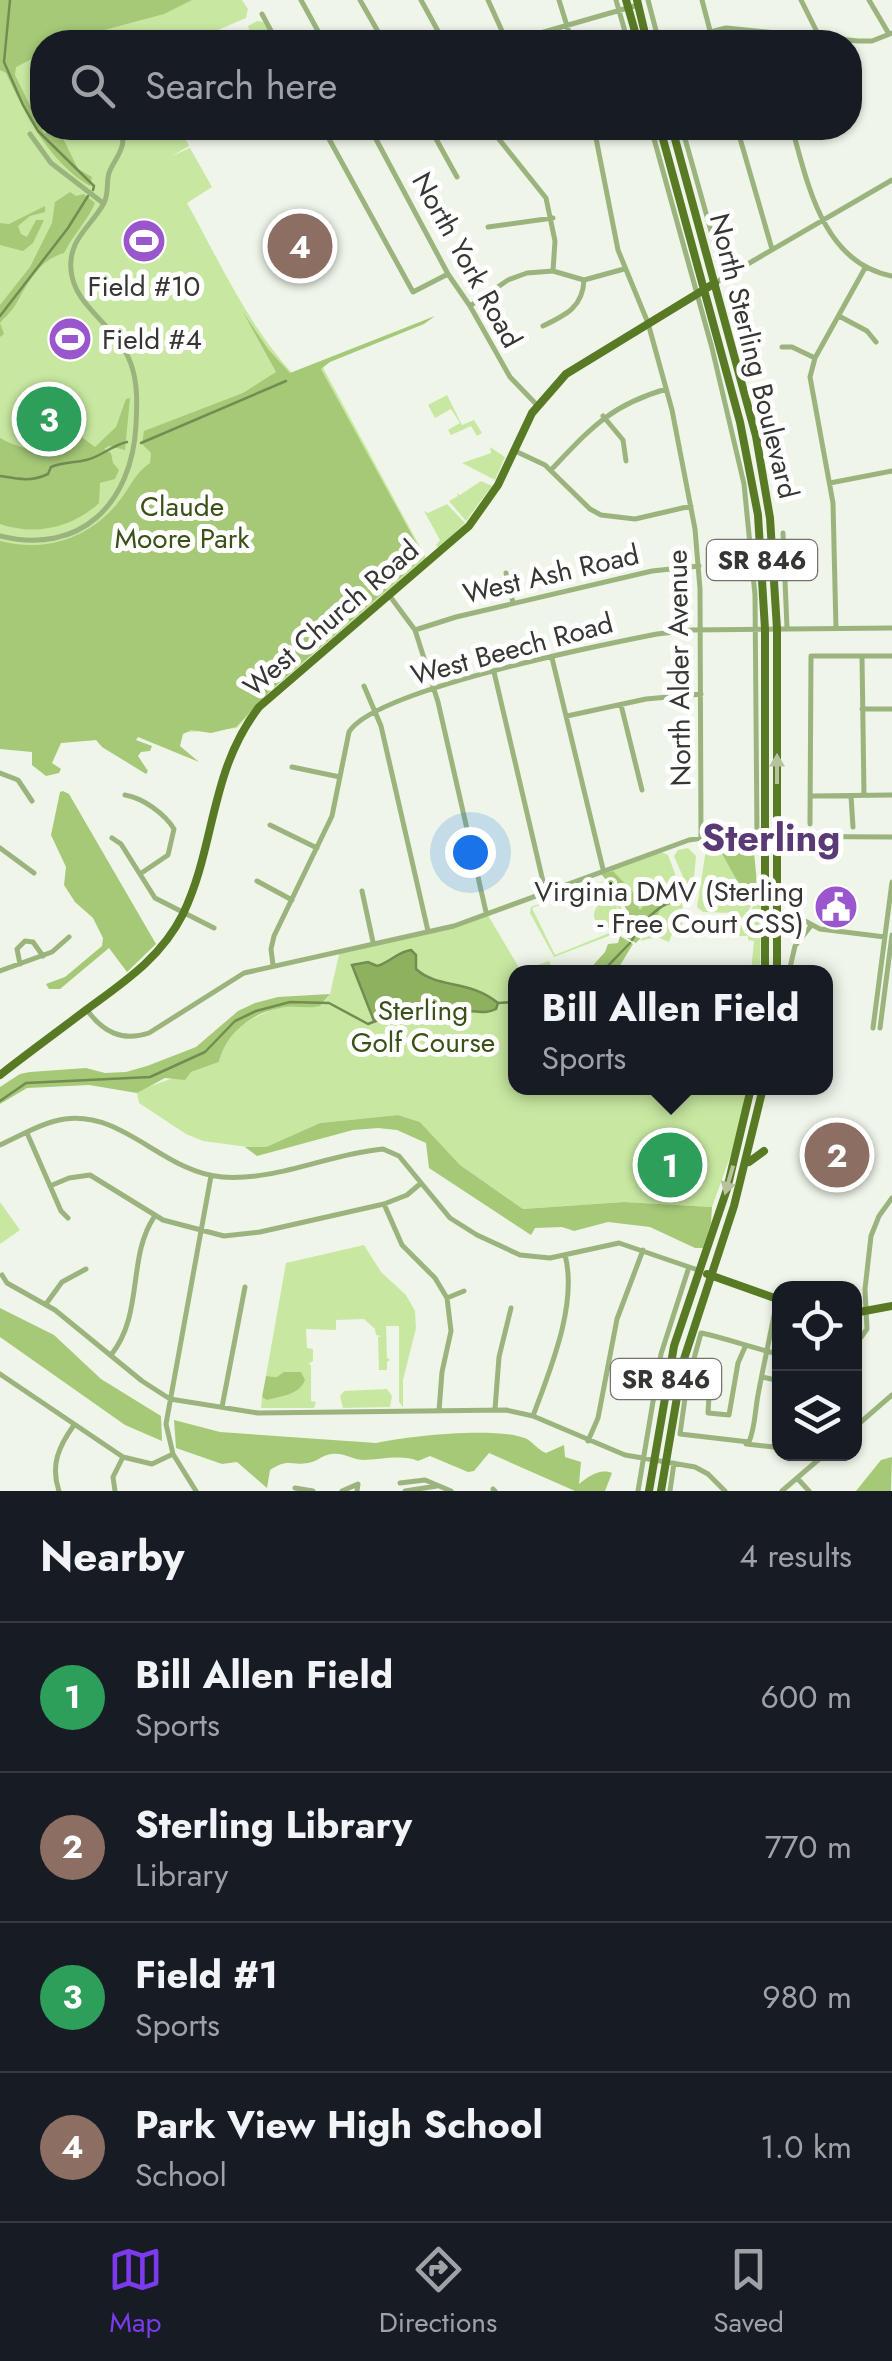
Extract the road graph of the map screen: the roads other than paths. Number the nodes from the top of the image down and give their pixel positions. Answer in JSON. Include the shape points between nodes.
{"nodes":[{"id":1,"x":301,"y":0,"type":"edge"},
{"id":2,"x":360,"y":0,"type":"edge"},
{"id":3,"x":420,"y":0,"type":"edge"},
{"id":4,"x":488,"y":0,"type":"edge"},
{"id":5,"x":559,"y":0,"type":"edge"},
{"id":6,"x":616,"y":0,"type":"edge"},
{"id":7,"x":648,"y":0,"type":"edge"},
{"id":8,"x":702,"y":0,"type":"edge"},
{"id":9,"x":801,"y":0,"type":"edge"},
{"id":10,"x":869,"y":0,"type":"edge"},
{"id":11,"x":630,"y":5,"type":"edge"},
{"id":12,"x":262,"y":14,"type":"dead end"},
{"id":13,"x":567,"y":25,"type":"junction"},
{"id":14,"x":271,"y":30,"type":"edge"},
{"id":15,"x":317,"y":30,"type":"edge"},
{"id":16,"x":377,"y":30,"type":"edge"},
{"id":17,"x":437,"y":30,"type":"edge"},
{"id":18,"x":502,"y":30,"type":"edge"},
{"id":19,"x":550,"y":30,"type":"edge"},
{"id":20,"x":568,"y":30,"type":"edge"},
{"id":21,"x":629,"y":30,"type":"edge"},
{"id":22,"x":635,"y":30,"type":"edge"},
{"id":23,"x":641,"y":30,"type":"edge"},
{"id":24,"x":656,"y":30,"type":"edge"},
{"id":25,"x":710,"y":30,"type":"edge"},
{"id":26,"x":718,"y":30,"type":"edge"},
{"id":27,"x":746,"y":30,"type":"edge"},
{"id":28,"x":818,"y":30,"type":"edge"},
{"id":29,"x":891,"y":34,"type":"edge"},
{"id":30,"x":862,"y":40,"type":"edge"},
{"id":31,"x":34,"y":140,"type":"edge"},
{"id":32,"x":121,"y":140,"type":"edge"},
{"id":33,"x":331,"y":140,"type":"edge"},
{"id":34,"x":376,"y":140,"type":"edge"},
{"id":35,"x":437,"y":140,"type":"edge"},
{"id":36,"x":498,"y":140,"type":"edge"},
{"id":37,"x":596,"y":140,"type":"edge"},
{"id":38,"x":655,"y":140,"type":"edge"},
{"id":39,"x":663,"y":140,"type":"edge"},
{"id":40,"x":675,"y":140,"type":"edge"},
{"id":41,"x":685,"y":140,"type":"edge"},
{"id":42,"x":740,"y":140,"type":"edge"},
{"id":43,"x":795,"y":140,"type":"edge"},
{"id":44,"x":457,"y":177,"type":"dead end"},
{"id":45,"x":892,"y":180,"type":"edge"},
{"id":46,"x":104,"y":204,"type":"junction"},
{"id":47,"x":552,"y":218,"type":"junction"},
{"id":48,"x":823,"y":220,"type":"junction"},
{"id":49,"x":488,"y":227,"type":"dead end"},
{"id":50,"x":772,"y":250,"type":"junction"},
{"id":51,"x":864,"y":268,"type":"junction"},
{"id":52,"x":624,"y":269,"type":"junction"},
{"id":53,"x":554,"y":270,"type":"junction"},
{"id":54,"x":448,"y":274,"type":"junction"},
{"id":55,"x":892,"y":276,"type":"edge"},
{"id":56,"x":724,"y":277,"type":"junction"},
{"id":57,"x":584,"y":280,"type":"junction"},
{"id":58,"x":714,"y":283,"type":"junction"},
{"id":59,"x":700,"y":293,"type":"junction"},
{"id":60,"x":470,"y":306,"type":"junction"},
{"id":61,"x":839,"y":316,"type":"junction"},
{"id":62,"x":648,"y":323,"type":"junction"},
{"id":63,"x":544,"y":326,"type":"dead end"},
{"id":64,"x":876,"y":342,"type":"dead end"},
{"id":65,"x":782,"y":346,"type":"dead end"},
{"id":66,"x":815,"y":358,"type":"junction"},
{"id":67,"x":666,"y":389,"type":"junction"},
{"id":68,"x":537,"y":405,"type":"junction"},
{"id":69,"x":603,"y":416,"type":"junction"},
{"id":70,"x":514,"y":450,"type":"junction"},
{"id":71,"x":626,"y":460,"type":"dead end"},
{"id":72,"x":550,"y":470,"type":"junction"},
{"id":73,"x":892,"y":471,"type":"edge"},
{"id":74,"x":830,"y":484,"type":"junction"},
{"id":75,"x":691,"y":506,"type":"junction"},
{"id":76,"x":783,"y":533,"type":"dead end"},
{"id":77,"x":0,"y":536,"type":"edge"},
{"id":78,"x":699,"y":566,"type":"junction"},
{"id":79,"x":506,"y":573,"type":"dead end"},
{"id":80,"x":390,"y":594,"type":"junction"},
{"id":81,"x":513,"y":603,"type":"junction"},
{"id":82,"x":892,"y":628,"type":"edge"},
{"id":83,"x":760,"y":629,"type":"junction"},
{"id":84,"x":782,"y":629,"type":"junction"},
{"id":85,"x":836,"y":629,"type":"junction"},
{"id":86,"x":415,"y":630,"type":"junction"},
{"id":87,"x":701,"y":630,"type":"junction"},
{"id":88,"x":862,"y":656,"type":"junction"},
{"id":89,"x":892,"y":656,"type":"edge"},
{"id":90,"x":552,"y":658,"type":"junction"},
{"id":91,"x":494,"y":672,"type":"junction"},
{"id":92,"x":364,"y":686,"type":"dead end"},
{"id":93,"x":432,"y":687,"type":"junction"},
{"id":94,"x":701,"y":694,"type":"junction"},
{"id":95,"x":622,"y":705,"type":"junction"},
{"id":96,"x":862,"y":709,"type":"junction"},
{"id":97,"x":375,"y":710,"type":"junction"},
{"id":98,"x":892,"y":710,"type":"edge"},
{"id":99,"x":567,"y":716,"type":"junction"},
{"id":100,"x":292,"y":767,"type":"dead end"},
{"id":101,"x":0,"y":773,"type":"edge"},
{"id":102,"x":340,"y":777,"type":"junction"},
{"id":103,"x":642,"y":790,"type":"dead end"},
{"id":104,"x":125,"y":796,"type":"dead end"},
{"id":105,"x":812,"y":796,"type":"junction"},
{"id":106,"x":851,"y":796,"type":"junction"},
{"id":107,"x":864,"y":796,"type":"junction"},
{"id":108,"x":892,"y":796,"type":"edge"},
{"id":109,"x":32,"y":800,"type":"dead end"},
{"id":110,"x":810,"y":824,"type":"dead end"},
{"id":111,"x":270,"y":825,"type":"dead end"},
{"id":112,"x":853,"y":827,"type":"dead end"},
{"id":113,"x":761,"y":837,"type":"junction"},
{"id":114,"x":778,"y":837,"type":"junction"},
{"id":115,"x":892,"y":837,"type":"edge"},
{"id":116,"x":112,"y":838,"type":"dead end"},
{"id":117,"x":701,"y":838,"type":"junction"},
{"id":118,"x":0,"y":848,"type":"edge"},
{"id":119,"x":317,"y":848,"type":"junction"},
{"id":120,"x":603,"y":869,"type":"junction"},
{"id":121,"x":34,"y":873,"type":"dead end"},
{"id":122,"x":140,"y":874,"type":"junction"},
{"id":123,"x":257,"y":881,"type":"dead end"},
{"id":124,"x":892,"y":882,"type":"edge"},
{"id":125,"x":545,"y":890,"type":"junction"},
{"id":126,"x":362,"y":892,"type":"dead end"},
{"id":127,"x":292,"y":900,"type":"junction"},
{"id":128,"x":184,"y":912,"type":"junction"},
{"id":129,"x":486,"y":912,"type":"junction"},
{"id":130,"x":214,"y":928,"type":"dead end"},
{"id":131,"x":428,"y":930,"type":"junction"},
{"id":132,"x":69,"y":937,"type":"dead end"},
{"id":133,"x":890,"y":937,"type":"edge"},
{"id":134,"x":372,"y":942,"type":"junction"},
{"id":135,"x":43,"y":956,"type":"junction"},
{"id":136,"x":20,"y":964,"type":"junction"},
{"id":137,"x":274,"y":965,"type":"junction"},
{"id":138,"x":764,"y":965,"type":"edge"},
{"id":139,"x":777,"y":965,"type":"edge"},
{"id":140,"x":791,"y":965,"type":"edge"},
{"id":141,"x":0,"y":972,"type":"edge"},
{"id":142,"x":86,"y":1010,"type":"junction"},
{"id":143,"x":876,"y":1028,"type":"dead end"},
{"id":144,"x":0,"y":1075,"type":"edge"},
{"id":145,"x":749,"y":1095,"type":"edge"},
{"id":146,"x":761,"y":1095,"type":"edge"},
{"id":147,"x":28,"y":1133,"type":"junction"},
{"id":148,"x":0,"y":1145,"type":"edge"},
{"id":149,"x":764,"y":1151,"type":"dead end"},
{"id":150,"x":746,"y":1165,"type":"junction"},
{"id":151,"x":211,"y":1176,"type":"junction"},
{"id":152,"x":420,"y":1184,"type":"junction"},
{"id":153,"x":50,"y":1186,"type":"junction"},
{"id":154,"x":892,"y":1198,"type":"edge"},
{"id":155,"x":384,"y":1204,"type":"junction"},
{"id":156,"x":155,"y":1216,"type":"junction"},
{"id":157,"x":68,"y":1218,"type":"dead end"},
{"id":158,"x":200,"y":1231,"type":"junction"},
{"id":159,"x":643,"y":1250,"type":"junction"},
{"id":160,"x":565,"y":1256,"type":"junction"},
{"id":161,"x":86,"y":1269,"type":"dead end"},
{"id":162,"x":694,"y":1269,"type":"junction"},
{"id":163,"x":710,"y":1274,"type":"junction"},
{"id":164,"x":2,"y":1275,"type":"dead end"},
{"id":165,"x":245,"y":1287,"type":"dead end"},
{"id":166,"x":464,"y":1291,"type":"dead end"},
{"id":167,"x":447,"y":1298,"type":"junction"},
{"id":168,"x":772,"y":1298,"type":"edge"},
{"id":169,"x":46,"y":1304,"type":"junction"},
{"id":170,"x":892,"y":1306,"type":"edge"},
{"id":171,"x":510,"y":1308,"type":"dead end"},
{"id":172,"x":862,"y":1312,"type":"edge"},
{"id":173,"x":866,"y":1312,"type":"junction"},
{"id":174,"x":772,"y":1331,"type":"edge"},
{"id":175,"x":862,"y":1337,"type":"edge"},
{"id":176,"x":745,"y":1347,"type":"junction"},
{"id":177,"x":768,"y":1352,"type":"junction"},
{"id":178,"x":772,"y":1353,"type":"edge"},
{"id":179,"x":111,"y":1355,"type":"junction"},
{"id":180,"x":0,"y":1374,"type":"edge"},
{"id":181,"x":762,"y":1377,"type":"junction"},
{"id":182,"x":772,"y":1379,"type":"edge"},
{"id":183,"x":686,"y":1392,"type":"junction"},
{"id":184,"x":892,"y":1395,"type":"edge"},
{"id":185,"x":170,"y":1399,"type":"junction"},
{"id":186,"x":222,"y":1407,"type":"junction"},
{"id":187,"x":495,"y":1409,"type":"junction"},
{"id":188,"x":440,"y":1410,"type":"junction"},
{"id":189,"x":533,"y":1416,"type":"junction"},
{"id":190,"x":862,"y":1421,"type":"edge"},
{"id":191,"x":74,"y":1424,"type":"junction"},
{"id":192,"x":588,"y":1441,"type":"junction"},
{"id":193,"x":746,"y":1444,"type":"junction"},
{"id":194,"x":772,"y":1447,"type":"edge"},
{"id":195,"x":173,"y":1454,"type":"junction"},
{"id":196,"x":123,"y":1457,"type":"junction"},
{"id":197,"x":643,"y":1458,"type":"junction"},
{"id":198,"x":654,"y":1459,"type":"junction"},
{"id":199,"x":817,"y":1461,"type":"edge"},
{"id":200,"x":670,"y":1462,"type":"junction"},
{"id":201,"x":797,"y":1478,"type":"junction"},
{"id":202,"x":400,"y":1483,"type":"dead end"},
{"id":203,"x":438,"y":1486,"type":"junction"},
{"id":204,"x":295,"y":1488,"type":"dead end"},
{"id":205,"x":59,"y":1491,"type":"edge"},
{"id":206,"x":114,"y":1491,"type":"edge"},
{"id":207,"x":196,"y":1491,"type":"edge"},
{"id":208,"x":313,"y":1491,"type":"edge"},
{"id":209,"x":342,"y":1491,"type":"edge"},
{"id":210,"x":357,"y":1491,"type":"edge"},
{"id":211,"x":405,"y":1491,"type":"edge"},
{"id":212,"x":451,"y":1491,"type":"edge"},
{"id":213,"x":638,"y":1491,"type":"edge"},
{"id":214,"x":648,"y":1491,"type":"edge"},
{"id":215,"x":661,"y":1491,"type":"edge"},
{"id":216,"x":670,"y":1491,"type":"edge"},
{"id":217,"x":725,"y":1491,"type":"edge"},
{"id":218,"x":782,"y":1491,"type":"edge"},
{"id":219,"x":809,"y":1491,"type":"edge"}],
"edges":[{"from":1,"to":15,"type":"street"},
{"from":2,"to":16,"type":"street"},
{"from":3,"to":17,"type":"street"},
{"from":4,"to":18,"type":"street"},
{"from":5,"to":13,"type":"street"},
{"from":6,"to":11,"type":"street"},
{"from":7,"to":24,"type":"street"},
{"from":8,"to":25,"type":"street"},
{"from":9,"to":28,"type":"street"},
{"from":10,"to":29,"type":"street"},
{"from":11,"to":13,"type":"street"},
{"from":11,"to":21,"type":"street"},
{"from":11,"to":22,"type":"main road"},
{"from":11,"to":23,"type":"main road"},
{"from":12,"to":14,"type":"street"},
{"from":13,"to":19,"type":"street"},
{"from":13,"to":20,"type":"street"},
{"from":26,"to":27,"type":"street"},
{"from":29,"to":30,"type":"street"},
{"from":31,"to":46,"type":"street","via":[[51,163]]},
{"from":32,"to":46,"type":"street"},
{"from":33,"to":54,"type":"street","via":[[413,292]]},
{"from":34,"to":54,"type":"street","name":"North York Road"},
{"from":35,"to":44,"type":"street"},
{"from":36,"to":47,"type":"street","via":[[537,184]]},
{"from":37,"to":52,"type":"street","name":"North Alder Avenue"},
{"from":38,"to":59,"type":"street"},
{"from":39,"to":59,"type":"main road","name":"North Sterling Boulevard","number":"SR 846"},
{"from":40,"to":58,"type":"main road","name":"North Sterling Boulevard","number":"SR 846"},
{"from":41,"to":56,"type":"street"},
{"from":42,"to":50,"type":"street"},
{"from":43,"to":48,"type":"street"},
{"from":45,"to":48,"type":"street"},
{"from":46,"to":77,"type":"street","via":[[76,241],[71,273],[79,296],[116,334],[133,368],[138,400],[130,470],[113,501],[79,529],[36,541]]},
{"from":47,"to":49,"type":"street"},
{"from":47,"to":53,"type":"street"},
{"from":48,"to":50,"type":"street"},
{"from":48,"to":51,"type":"street"},
{"from":50,"to":56,"type":"street"},
{"from":51,"to":55,"type":"street"},
{"from":51,"to":61,"type":"street"},
{"from":52,"to":57,"type":"street"},
{"from":52,"to":62,"type":"street","name":"North Alder Avenue"},
{"from":53,"to":57,"type":"street"},
{"from":53,"to":60,"type":"street","via":[[517,276]]},
{"from":54,"to":60,"type":"street","name":"North York Road"},
{"from":56,"to":58,"type":"street"},
{"from":57,"to":63,"type":"street","via":[[575,307]]},
{"from":58,"to":59,"type":"main road","name":"West Church Road"},
{"from":58,"to":84,"type":"main road","name":"North Sterling Boulevard","number":"SR 846","via":[[764,477]]},
{"from":59,"to":62,"type":"main road","name":"West Church Road"},
{"from":59,"to":83,"type":"main road","name":"North Sterling Boulevard","number":"SR 846","via":[[750,467],[759,529]]},
{"from":60,"to":68,"type":"street","name":"North York Road","via":[[510,378]]},
{"from":61,"to":64,"type":"street"},
{"from":61,"to":66,"type":"street"},
{"from":62,"to":67,"type":"street","name":"North Alder Avenue"},
{"from":62,"to":68,"type":"main road","name":"West Church Road","via":[[566,374]]},
{"from":65,"to":66,"type":"street"},
{"from":66,"to":74,"type":"street","via":[[810,395]]},
{"from":67,"to":69,"type":"street"},
{"from":67,"to":75,"type":"street","name":"North Alder Avenue"},
{"from":68,"to":70,"type":"main road","name":"West Church Road"},
{"from":69,"to":71,"type":"street","via":[[623,440]]},
{"from":69,"to":72,"type":"street"},
{"from":70,"to":72,"type":"street"},
{"from":70,"to":80,"type":"main road","name":"West Church Road","via":[[479,514]]},
{"from":72,"to":75,"type":"street","via":[[590,509],[612,518]]},
{"from":73,"to":74,"type":"street"},
{"from":74,"to":85,"type":"street"},
{"from":75,"to":78,"type":"street","name":"North Alder Avenue"},
{"from":76,"to":84,"type":"street"},
{"from":78,"to":81,"type":"street","name":"West Ash Road"},
{"from":78,"to":87,"type":"street","name":"North Alder Avenue"},
{"from":79,"to":81,"type":"street"},
{"from":80,"to":86,"type":"street"},
{"from":80,"to":128,"type":"main road","name":"West Church Road","via":[[268,698],[240,734]]},
{"from":81,"to":86,"type":"street","name":"West Ash Road"},
{"from":82,"to":85,"type":"street","name":"West Beech Road"},
{"from":83,"to":84,"type":"street","name":"West Beech Road"},
{"from":83,"to":87,"type":"street","name":"West Beech Road"},
{"from":83,"to":113,"type":"main road","name":"North Sterling Boulevard","number":"SR 846"},
{"from":84,"to":85,"type":"street","name":"West Beech Road"},
{"from":114,"to":84,"type":"main road","name":"North Sterling Boulevard","number":"SR 846","one_way":true},
{"from":86,"to":93,"type":"street"},
{"from":87,"to":90,"type":"street","name":"West Beech Road"},
{"from":87,"to":94,"type":"street","name":"North Alder Avenue"},
{"from":88,"to":89,"type":"street"},
{"from":88,"to":96,"type":"street"},
{"from":88,"to":105,"type":"street","via":[[811,656]]},
{"from":90,"to":91,"type":"street","name":"West Beech Road"},
{"from":90,"to":99,"type":"street"},
{"from":91,"to":93,"type":"street","name":"West Beech Road"},
{"from":91,"to":125,"type":"street"},
{"from":92,"to":97,"type":"street"},
{"from":93,"to":97,"type":"street","name":"West Beech Road"},
{"from":93,"to":129,"type":"street"},
{"from":94,"to":95,"type":"street"},
{"from":94,"to":117,"type":"street","name":"North Alder Avenue"},
{"from":95,"to":99,"type":"street"},
{"from":95,"to":103,"type":"street"},
{"from":96,"to":98,"type":"street"},
{"from":96,"to":107,"type":"street"},
{"from":97,"to":102,"type":"street","name":"West Beech Road","via":[[349,732]]},
{"from":97,"to":131,"type":"street"},
{"from":99,"to":120,"type":"street"},
{"from":100,"to":102,"type":"street"},
{"from":101,"to":109,"type":"street","via":[[18,780]]},
{"from":102,"to":119,"type":"street","name":"West Beech Road"},
{"from":104,"to":122,"type":"street","via":[[135,796],[174,829],[168,855]]},
{"from":105,"to":106,"type":"street"},
{"from":105,"to":110,"type":"street"},
{"from":106,"to":107,"type":"street"},
{"from":106,"to":112,"type":"street"},
{"from":107,"to":108,"type":"street"},
{"from":111,"to":119,"type":"street"},
{"from":113,"to":114,"type":"street"},
{"from":113,"to":117,"type":"street"},
{"from":113,"to":138,"type":"main road","number":"SR 846"},
{"from":114,"to":115,"type":"street"},
{"from":114,"to":139,"type":"main road","number":"SR 846"},
{"from":116,"to":122,"type":"street"},
{"from":117,"to":120,"type":"street"},
{"from":118,"to":121,"type":"street"},
{"from":119,"to":127,"type":"street","name":"West Beech Road"},
{"from":120,"to":125,"type":"street"},
{"from":122,"to":128,"type":"street","via":[[154,898]]},
{"from":123,"to":127,"type":"street"},
{"from":124,"to":133,"type":"street"},
{"from":125,"to":129,"type":"street"},
{"from":126,"to":134,"type":"street"},
{"from":127,"to":137,"type":"street","name":"West Beech Road","via":[[274,936]]},
{"from":128,"to":130,"type":"street"},
{"from":128,"to":142,"type":"main road","name":"West Church Road","via":[[141,970]]},
{"from":129,"to":131,"type":"street"},
{"from":131,"to":134,"type":"street"},
{"from":132,"to":135,"type":"street"},
{"from":133,"to":140,"type":"street","via":[[808,924]]},
{"from":133,"to":143,"type":"street"},
{"from":134,"to":137,"type":"street"},
{"from":135,"to":136,"type":"street"},
{"from":135,"to":136,"type":"street","via":[[34,942],[24,942],[17,950]]},
{"from":136,"to":141,"type":"street"},
{"from":137,"to":142,"type":"street","via":[[230,980],[138,1037],[110,1033]]},
{"from":142,"to":144,"type":"main road","name":"West Church Road"},
{"from":145,"to":162,"type":"main road","number":"SR 846","one_way":true,"via":[[730,1176]]},
{"from":146,"to":150,"type":"main road","number":"SR 846"},
{"from":147,"to":148,"type":"street"},
{"from":147,"to":151,"type":"street","via":[[65,1119],[92,1120]]},
{"from":147,"to":153,"type":"street"},
{"from":149,"to":150,"type":"main road"},
{"from":150,"to":163,"type":"main road","number":"SR 846"},
{"from":151,"to":152,"type":"street","via":[[272,1174],[383,1150],[399,1156]]},
{"from":151,"to":158,"type":"street"},
{"from":152,"to":155,"type":"street"},
{"from":152,"to":160,"type":"street","via":[[477,1236],[527,1258]]},
{"from":153,"to":156,"type":"street","via":[[90,1175]]},
{"from":153,"to":157,"type":"street"},
{"from":154,"to":173,"type":"street","via":[[871,1236]]},
{"from":155,"to":158,"type":"street","via":[[240,1235]]},
{"from":155,"to":167,"type":"street","via":[[402,1245]]},
{"from":156,"to":158,"type":"street"},
{"from":156,"to":179,"type":"street","via":[[129,1325]]},
{"from":158,"to":185,"type":"street"},
{"from":159,"to":160,"type":"street","via":[[619,1243]]},
{"from":159,"to":162,"type":"street"},
{"from":159,"to":192,"type":"street","via":[[616,1319]]},
{"from":160,"to":189,"type":"street","via":[[568,1294]]},
{"from":161,"to":169,"type":"street","via":[[62,1282]]},
{"from":162,"to":163,"type":"main road"},
{"from":162,"to":197,"type":"street","via":[[662,1354]]},
{"from":162,"to":198,"type":"main road","number":"SR 846"},
{"from":163,"to":168,"type":"main road"},
{"from":163,"to":200,"type":"main road","number":"SR 846","via":[[682,1362]]},
{"from":164,"to":169,"type":"street"},
{"from":165,"to":186,"type":"street"},
{"from":166,"to":167,"type":"street"},
{"from":167,"to":188,"type":"street","via":[[450,1332]]},
{"from":169,"to":179,"type":"street"},
{"from":170,"to":173,"type":"main road"},
{"from":171,"to":187,"type":"street"},
{"from":172,"to":173,"type":"main road"},
{"from":173,"to":175,"type":"street"},
{"from":174,"to":177,"type":"street"},
{"from":176,"to":177,"type":"street"},
{"from":176,"to":183,"type":"street","via":[[701,1333]]},
{"from":176,"to":183,"type":"street","via":[[729,1415],[708,1413],[710,1396]]},
{"from":177,"to":178,"type":"street"},
{"from":177,"to":181,"type":"street"},
{"from":179,"to":185,"type":"street"},
{"from":180,"to":191,"type":"street"},
{"from":181,"to":182,"type":"street"},
{"from":181,"to":193,"type":"street"},
{"from":183,"to":193,"type":"street","via":[[682,1436]]},
{"from":184,"to":190,"type":"street"},
{"from":185,"to":186,"type":"street"},
{"from":185,"to":195,"type":"street","via":[[166,1424]]},
{"from":186,"to":188,"type":"street","via":[[258,1413]]},
{"from":187,"to":188,"type":"street"},
{"from":187,"to":189,"type":"street"},
{"from":189,"to":192,"type":"street"},
{"from":191,"to":196,"type":"street"},
{"from":191,"to":205,"type":"street","via":[[55,1463]]},
{"from":192,"to":197,"type":"street"},
{"from":193,"to":194,"type":"street"},
{"from":195,"to":196,"type":"street","via":[[152,1464]]},
{"from":195,"to":207,"type":"street"},
{"from":196,"to":206,"type":"street"},
{"from":197,"to":198,"type":"street"},
{"from":197,"to":213,"type":"street"},
{"from":198,"to":200,"type":"street"},
{"from":198,"to":214,"type":"main road","number":"SR 846"},
{"from":199,"to":201,"type":"street"},
{"from":200,"to":215,"type":"main road","number":"SR 846"},
{"from":200,"to":216,"type":"street"},
{"from":200,"to":217,"type":"street","via":[[704,1471]]},
{"from":201,"to":218,"type":"street"},
{"from":201,"to":219,"type":"street"},
{"from":202,"to":203,"type":"street"},
{"from":203,"to":211,"type":"street"},
{"from":203,"to":212,"type":"street"},
{"from":204,"to":208,"type":"street"},
{"from":209,"to":210,"type":"street","via":[[358,1484]]}]}
